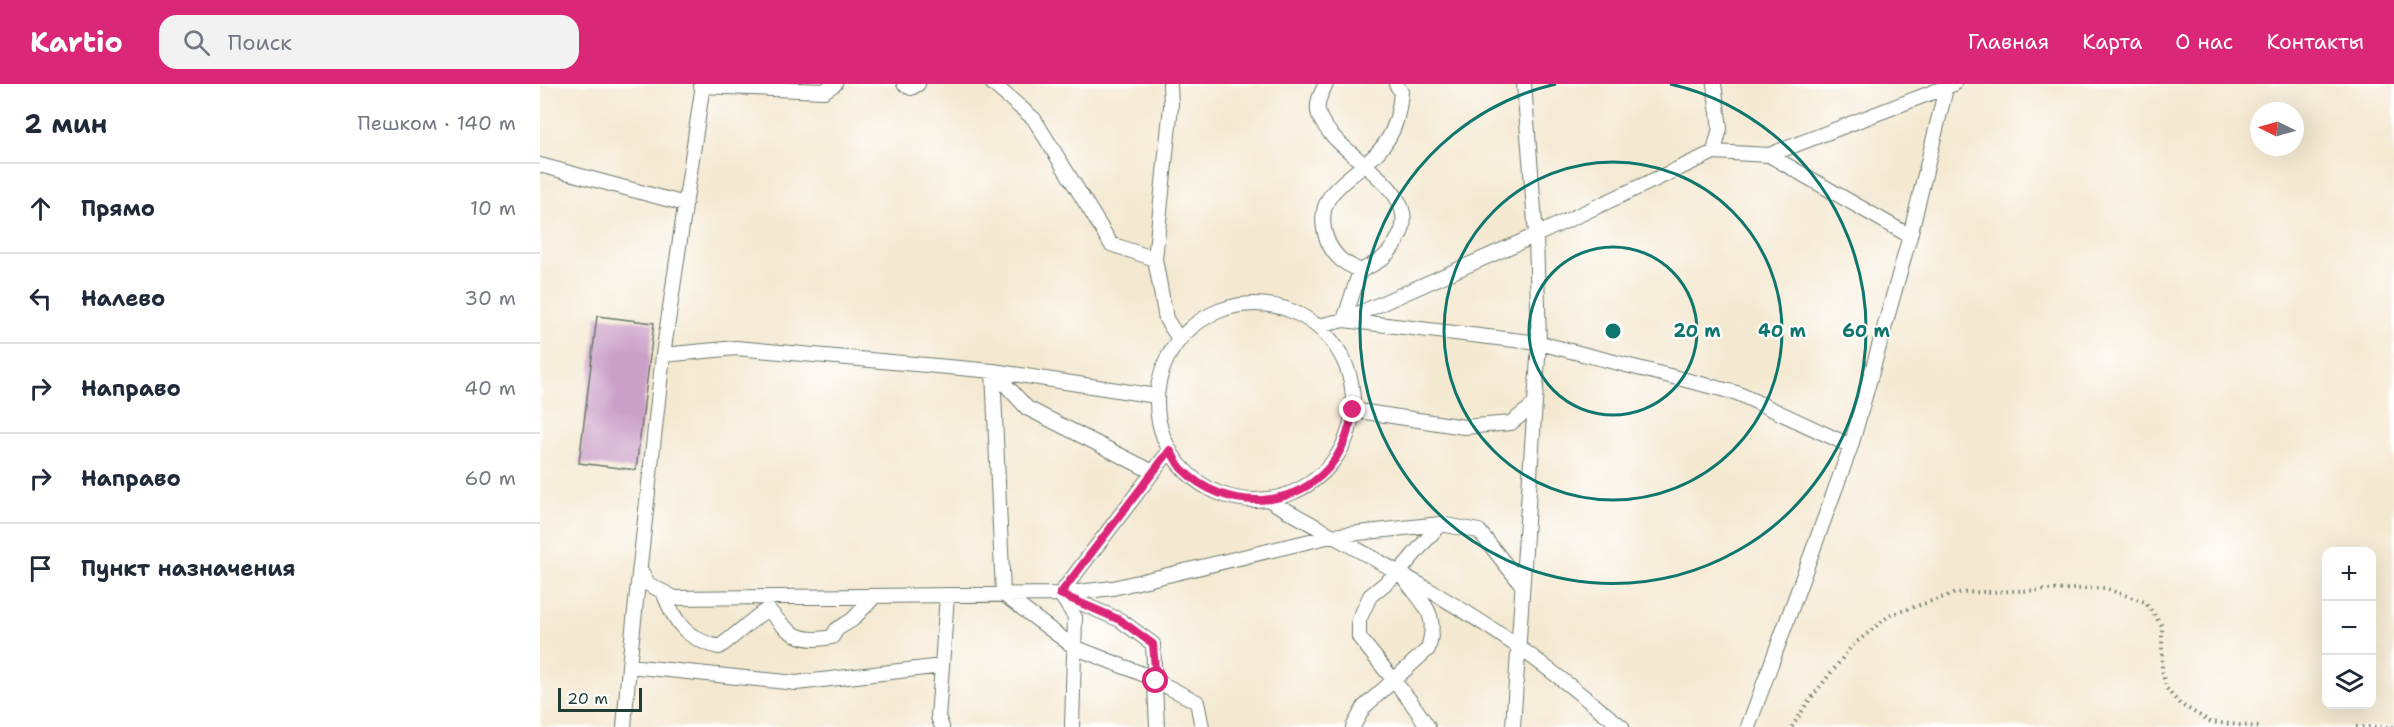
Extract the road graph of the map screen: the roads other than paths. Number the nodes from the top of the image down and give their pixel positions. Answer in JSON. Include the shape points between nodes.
{"nodes":[{"id":1,"x":835,"y":84,"type":"edge"},
{"id":2,"x":904,"y":84,"type":"edge"},
{"id":3,"x":918,"y":84,"type":"edge"},
{"id":4,"x":993,"y":84,"type":"edge"},
{"id":5,"x":1170,"y":84,"type":"edge"},
{"id":6,"x":1326,"y":84,"type":"edge"},
{"id":7,"x":1396,"y":84,"type":"edge"},
{"id":8,"x":1524,"y":84,"type":"edge"},
{"id":9,"x":1714,"y":84,"type":"edge"},
{"id":10,"x":702,"y":85,"type":"edge"},
{"id":11,"x":1950,"y":85,"type":"edge"},
{"id":12,"x":1714,"y":152,"type":"junction"},
{"id":13,"x":1769,"y":155,"type":"junction"},
{"id":14,"x":540,"y":165,"type":"edge"},
{"id":15,"x":1364,"y":165,"type":"junction"},
{"id":16,"x":685,"y":204,"type":"junction"},
{"id":17,"x":1536,"y":235,"type":"junction"},
{"id":18,"x":1910,"y":236,"type":"junction"},
{"id":19,"x":1155,"y":259,"type":"junction"},
{"id":20,"x":1360,"y":271,"type":"junction"},
{"id":21,"x":1344,"y":320,"type":"junction"},
{"id":22,"x":1318,"y":326,"type":"junction"},
{"id":23,"x":1179,"y":339,"type":"junction"},
{"id":24,"x":1539,"y":343,"type":"junction"},
{"id":25,"x":663,"y":355,"type":"junction"},
{"id":26,"x":993,"y":371,"type":"junction"},
{"id":27,"x":1156,"y":396,"type":"junction"},
{"id":28,"x":1534,"y":404,"type":"junction"},
{"id":29,"x":1353,"y":410,"type":"junction"},
{"id":30,"x":1851,"y":446,"type":"junction"},
{"id":31,"x":1170,"y":450,"type":"junction"},
{"id":32,"x":1153,"y":472,"type":"junction"},
{"id":33,"x":1269,"y":500,"type":"junction"},
{"id":34,"x":1440,"y":524,"type":"junction"},
{"id":35,"x":1331,"y":536,"type":"junction"},
{"id":36,"x":640,"y":569,"type":"junction"},
{"id":37,"x":1399,"y":572,"type":"junction"},
{"id":38,"x":1521,"y":585,"type":"junction"},
{"id":39,"x":663,"y":592,"type":"junction"},
{"id":40,"x":1003,"y":594,"type":"junction"},
{"id":41,"x":1060,"y":594,"type":"junction"},
{"id":42,"x":948,"y":595,"type":"junction"},
{"id":43,"x":875,"y":596,"type":"junction"},
{"id":44,"x":1517,"y":646,"type":"junction"},
{"id":45,"x":1074,"y":647,"type":"junction"},
{"id":46,"x":629,"y":666,"type":"junction"},
{"id":47,"x":942,"y":666,"type":"junction"},
{"id":48,"x":1156,"y":681,"type":"junction"},
{"id":49,"x":1393,"y":681,"type":"junction"},
{"id":50,"x":936,"y":724,"type":"edge"},
{"id":51,"x":624,"y":727,"type":"edge"},
{"id":52,"x":1072,"y":727,"type":"edge"},
{"id":53,"x":1157,"y":727,"type":"edge"},
{"id":54,"x":1202,"y":727,"type":"edge"},
{"id":55,"x":1353,"y":727,"type":"edge"},
{"id":56,"x":1428,"y":727,"type":"edge"},
{"id":57,"x":1513,"y":727,"type":"edge"},
{"id":58,"x":1622,"y":727,"type":"edge"},
{"id":59,"x":1748,"y":727,"type":"edge"}],
"edges":[{"from":1,"to":10,"type":"lane","via":[[824,91]]},
{"from":2,"to":3,"type":"lane","via":[[911,88]]},
{"from":4,"to":19,"type":"lane","via":[[1034,119],[1111,244]]},
{"from":5,"to":19,"type":"lane"},
{"from":6,"to":15,"type":"lane","via":[[1319,97],[1319,115]]},
{"from":7,"to":15,"type":"lane","via":[[1401,92],[1399,119],[1380,150]]},
{"from":8,"to":17,"type":"lane"},
{"from":9,"to":12,"type":"lane","via":[[1720,128]]},
{"from":10,"to":16,"type":"lane"},
{"from":11,"to":13,"type":"lane"},
{"from":11,"to":18,"type":"lane"},
{"from":12,"to":13,"type":"lane"},
{"from":12,"to":17,"type":"lane"},
{"from":13,"to":18,"type":"lane"},
{"from":14,"to":16,"type":"lane"},
{"from":15,"to":20,"type":"lane","via":[[1331,196],[1322,217],[1325,235],[1340,258]]},
{"from":15,"to":20,"type":"lane","via":[[1397,195],[1403,228],[1383,260]]},
{"from":16,"to":25,"type":"lane"},
{"from":17,"to":21,"type":"lane"},
{"from":17,"to":24,"type":"lane"},
{"from":18,"to":30,"type":"lane"},
{"from":19,"to":23,"type":"lane","via":[[1166,320]]},
{"from":20,"to":21,"type":"lane"},
{"from":21,"to":22,"type":"lane"},
{"from":21,"to":24,"type":"lane"},
{"from":22,"to":23,"type":"lane","via":[[1290,310],[1256,303],[1232,306],[1199,320]]},
{"from":22,"to":29,"type":"lane","via":[[1339,352],[1350,377]]},
{"from":23,"to":27,"type":"lane","via":[[1161,370]]},
{"from":24,"to":28,"type":"lane"},
{"from":24,"to":30,"type":"lane","via":[[1737,393]]},
{"from":25,"to":26,"type":"lane","via":[[736,348]]},
{"from":25,"to":36,"type":"lane"},
{"from":26,"to":27,"type":"lane"},
{"from":26,"to":32,"type":"lane","via":[[1027,408]]},
{"from":26,"to":40,"type":"lane"},
{"from":27,"to":31,"type":"lane","via":[[1160,432]]},
{"from":28,"to":29,"type":"lane","via":[[1511,423],[1464,427]]},
{"from":28,"to":38,"type":"lane"},
{"from":29,"to":33,"type":"lane","via":[[1350,428],[1336,458],[1321,475],[1294,493]]},
{"from":30,"to":59,"type":"lane"},
{"from":31,"to":32,"type":"lane"},
{"from":31,"to":33,"type":"lane","via":[[1181,468],[1208,490],[1235,500]]},
{"from":32,"to":41,"type":"lane"},
{"from":33,"to":35,"type":"lane"},
{"from":34,"to":35,"type":"lane"},
{"from":34,"to":37,"type":"lane"},
{"from":34,"to":38,"type":"lane","via":[[1479,531]]},
{"from":35,"to":37,"type":"lane"},
{"from":35,"to":41,"type":"lane","via":[[1113,588]]},
{"from":36,"to":39,"type":"lane","via":[[648,584]]},
{"from":36,"to":46,"type":"lane"},
{"from":37,"to":44,"type":"lane"},
{"from":37,"to":49,"type":"lane","via":[[1432,617],[1432,636],[1428,649]]},
{"from":37,"to":49,"type":"lane","via":[[1370,596],[1359,620],[1359,637]]},
{"from":38,"to":44,"type":"lane"},
{"from":39,"to":43,"type":"lane","via":[[675,598]]},
{"from":39,"to":43,"type":"lane","via":[[672,615],[688,634],[702,643],[720,647],[768,609],[797,637],[832,637]]},
{"from":40,"to":41,"type":"lane"},
{"from":40,"to":42,"type":"lane"},
{"from":40,"to":45,"type":"lane"},
{"from":41,"to":45,"type":"lane","via":[[1075,617]]},
{"from":41,"to":48,"type":"lane","via":[[1120,620],[1153,644]]},
{"from":42,"to":43,"type":"lane"},
{"from":42,"to":47,"type":"lane"},
{"from":44,"to":57,"type":"lane"},
{"from":44,"to":58,"type":"lane"},
{"from":45,"to":48,"type":"lane"},
{"from":45,"to":52,"type":"lane"},
{"from":46,"to":47,"type":"lane","via":[[796,683]]},
{"from":46,"to":51,"type":"lane"},
{"from":47,"to":50,"type":"lane"},
{"from":48,"to":53,"type":"lane"},
{"from":48,"to":54,"type":"lane","via":[[1197,702]]},
{"from":49,"to":55,"type":"lane","via":[[1364,707]]},
{"from":49,"to":56,"type":"lane"}]}
